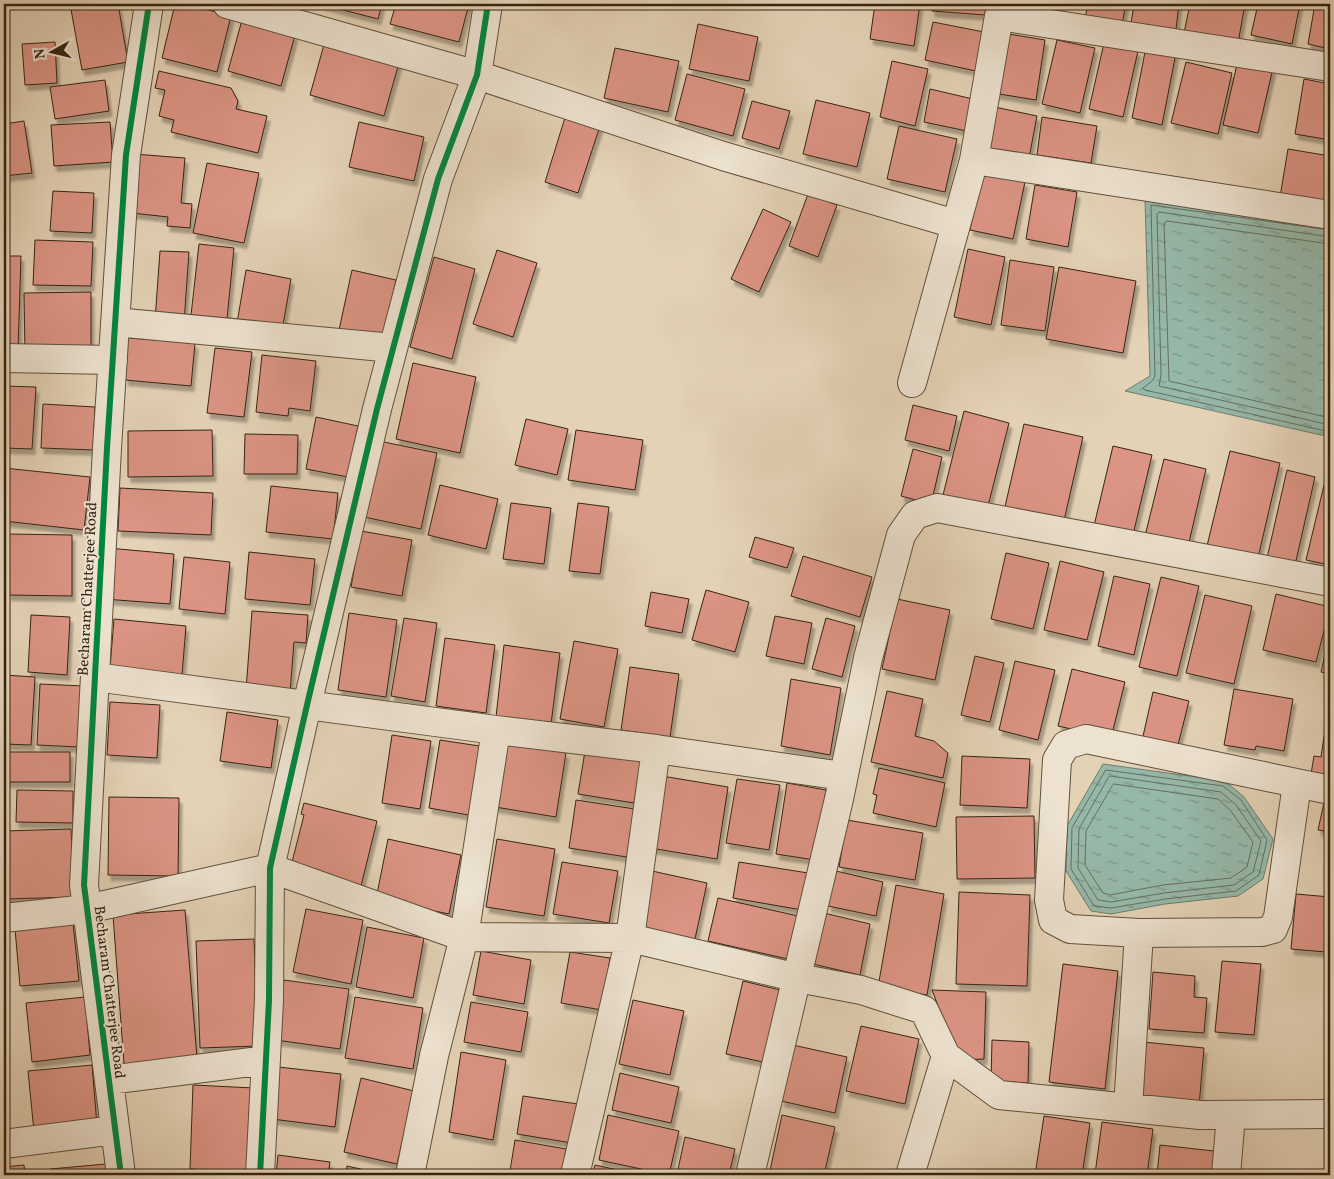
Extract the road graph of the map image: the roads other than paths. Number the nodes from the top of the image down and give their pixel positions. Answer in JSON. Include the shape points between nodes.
{"nodes":[{"id":1,"x":149,"y":4,"type":"edge"},
{"id":2,"x":227,"y":4,"type":"edge"},
{"id":3,"x":488,"y":4,"type":"edge"},
{"id":4,"x":1000,"y":10,"type":"edge"},
{"id":5,"x":1330,"y":67,"type":"edge"},
{"id":6,"x":477,"y":75,"type":"junction"},
{"id":7,"x":974,"y":160,"type":"junction"},
{"id":8,"x":1330,"y":215,"type":"edge"},
{"id":9,"x":955,"y":224,"type":"junction"},
{"id":10,"x":115,"y":322,"type":"junction"},
{"id":11,"x":394,"y":348,"type":"junction"},
{"id":12,"x":4,"y":358,"type":"edge"},
{"id":13,"x":113,"y":360,"type":"junction"},
{"id":14,"x":912,"y":384,"type":"dead end"},
{"id":15,"x":1330,"y":582,"type":"edge"},
{"id":16,"x":95,"y":677,"type":"junction"},
{"id":17,"x":307,"y":705,"type":"junction"},
{"id":18,"x":496,"y":730,"type":"junction"},
{"id":19,"x":656,"y":748,"type":"junction"},
{"id":20,"x":843,"y":776,"type":"junction"},
{"id":21,"x":1297,"y":784,"type":"junction"},
{"id":22,"x":1330,"y":790,"type":"edge"},
{"id":23,"x":270,"y":868,"type":"junction"},
{"id":24,"x":87,"y":909,"type":"junction"},
{"id":25,"x":4,"y":918,"type":"edge"},
{"id":26,"x":1139,"y":933,"type":"junction"},
{"id":27,"x":464,"y":937,"type":"junction"},
{"id":28,"x":630,"y":938,"type":"junction"},
{"id":29,"x":798,"y":978,"type":"junction"},
{"id":30,"x":946,"y":1056,"type":"junction"},
{"id":31,"x":266,"y":1060,"type":"junction"},
{"id":32,"x":109,"y":1080,"type":"junction"},
{"id":33,"x":1128,"y":1108,"type":"junction"},
{"id":34,"x":1330,"y":1114,"type":"edge"},
{"id":35,"x":1231,"y":1115,"type":"junction"},
{"id":36,"x":115,"y":1130,"type":"junction"},
{"id":37,"x":4,"y":1144,"type":"edge"},
{"id":38,"x":121,"y":1175,"type":"edge"},
{"id":39,"x":260,"y":1175,"type":"edge"},
{"id":40,"x":410,"y":1175,"type":"edge"},
{"id":41,"x":575,"y":1175,"type":"edge"},
{"id":42,"x":750,"y":1175,"type":"edge"},
{"id":43,"x":910,"y":1175,"type":"edge"},
{"id":44,"x":1226,"y":1175,"type":"edge"}],
"edges":[{"from":1,"to":10,"type":"street","name":"Becharam Chatterjee Road","via":[[126,155]]},
{"from":2,"to":6,"type":"street"},
{"from":3,"to":6,"type":"street"},
{"from":4,"to":5,"type":"street"},
{"from":4,"to":7,"type":"street"},
{"from":6,"to":9,"type":"street","via":[[723,156]]},
{"from":6,"to":11,"type":"street","via":[[438,179]]},
{"from":7,"to":8,"type":"street"},
{"from":7,"to":9,"type":"street"},
{"from":9,"to":14,"type":"street"},
{"from":10,"to":11,"type":"street"},
{"from":10,"to":13,"type":"street","name":"Becharam Chatterjee Road"},
{"from":11,"to":17,"type":"street"},
{"from":12,"to":13,"type":"street"},
{"from":13,"to":16,"type":"street","name":"Becharam Chatterjee Road"},
{"from":15,"to":20,"type":"street","via":[[937,508],[915,515],[898,544],[868,658]]},
{"from":16,"to":17,"type":"street"},
{"from":16,"to":24,"type":"street","name":"Becharam Chatterjee Road","via":[[84,885]]},
{"from":17,"to":18,"type":"street"},
{"from":17,"to":23,"type":"street"},
{"from":18,"to":19,"type":"street"},
{"from":18,"to":27,"type":"street"},
{"from":19,"to":20,"type":"street"},
{"from":19,"to":28,"type":"street"},
{"from":20,"to":29,"type":"street"},
{"from":21,"to":22,"type":"street"},
{"from":21,"to":26,"type":"street","via":[[1278,918],[1273,929],[1262,932]]},
{"from":21,"to":26,"type":"street","via":[[1086,739],[1066,745],[1057,760],[1049,900],[1053,920],[1070,929]]},
{"from":23,"to":24,"type":"street"},
{"from":23,"to":27,"type":"street"},
{"from":23,"to":31,"type":"street"},
{"from":24,"to":25,"type":"street"},
{"from":24,"to":32,"type":"street","name":"Becharam Chatterjee Road"},
{"from":26,"to":33,"type":"street"},
{"from":27,"to":28,"type":"street"},
{"from":27,"to":40,"type":"street","via":[[434,1056]]},
{"from":28,"to":29,"type":"street"},
{"from":28,"to":41,"type":"street"},
{"from":29,"to":30,"type":"street","via":[[861,990],[924,1010]]},
{"from":29,"to":42,"type":"street"},
{"from":30,"to":33,"type":"street","via":[[999,1094]]},
{"from":30,"to":43,"type":"street"},
{"from":31,"to":32,"type":"street"},
{"from":31,"to":39,"type":"street"},
{"from":32,"to":36,"type":"street","name":"Becharam Chatterjee Road"},
{"from":33,"to":35,"type":"street"},
{"from":34,"to":35,"type":"street"},
{"from":35,"to":44,"type":"street"},
{"from":36,"to":37,"type":"street"},
{"from":36,"to":38,"type":"street","name":"Becharam Chatterjee Road"}]}
